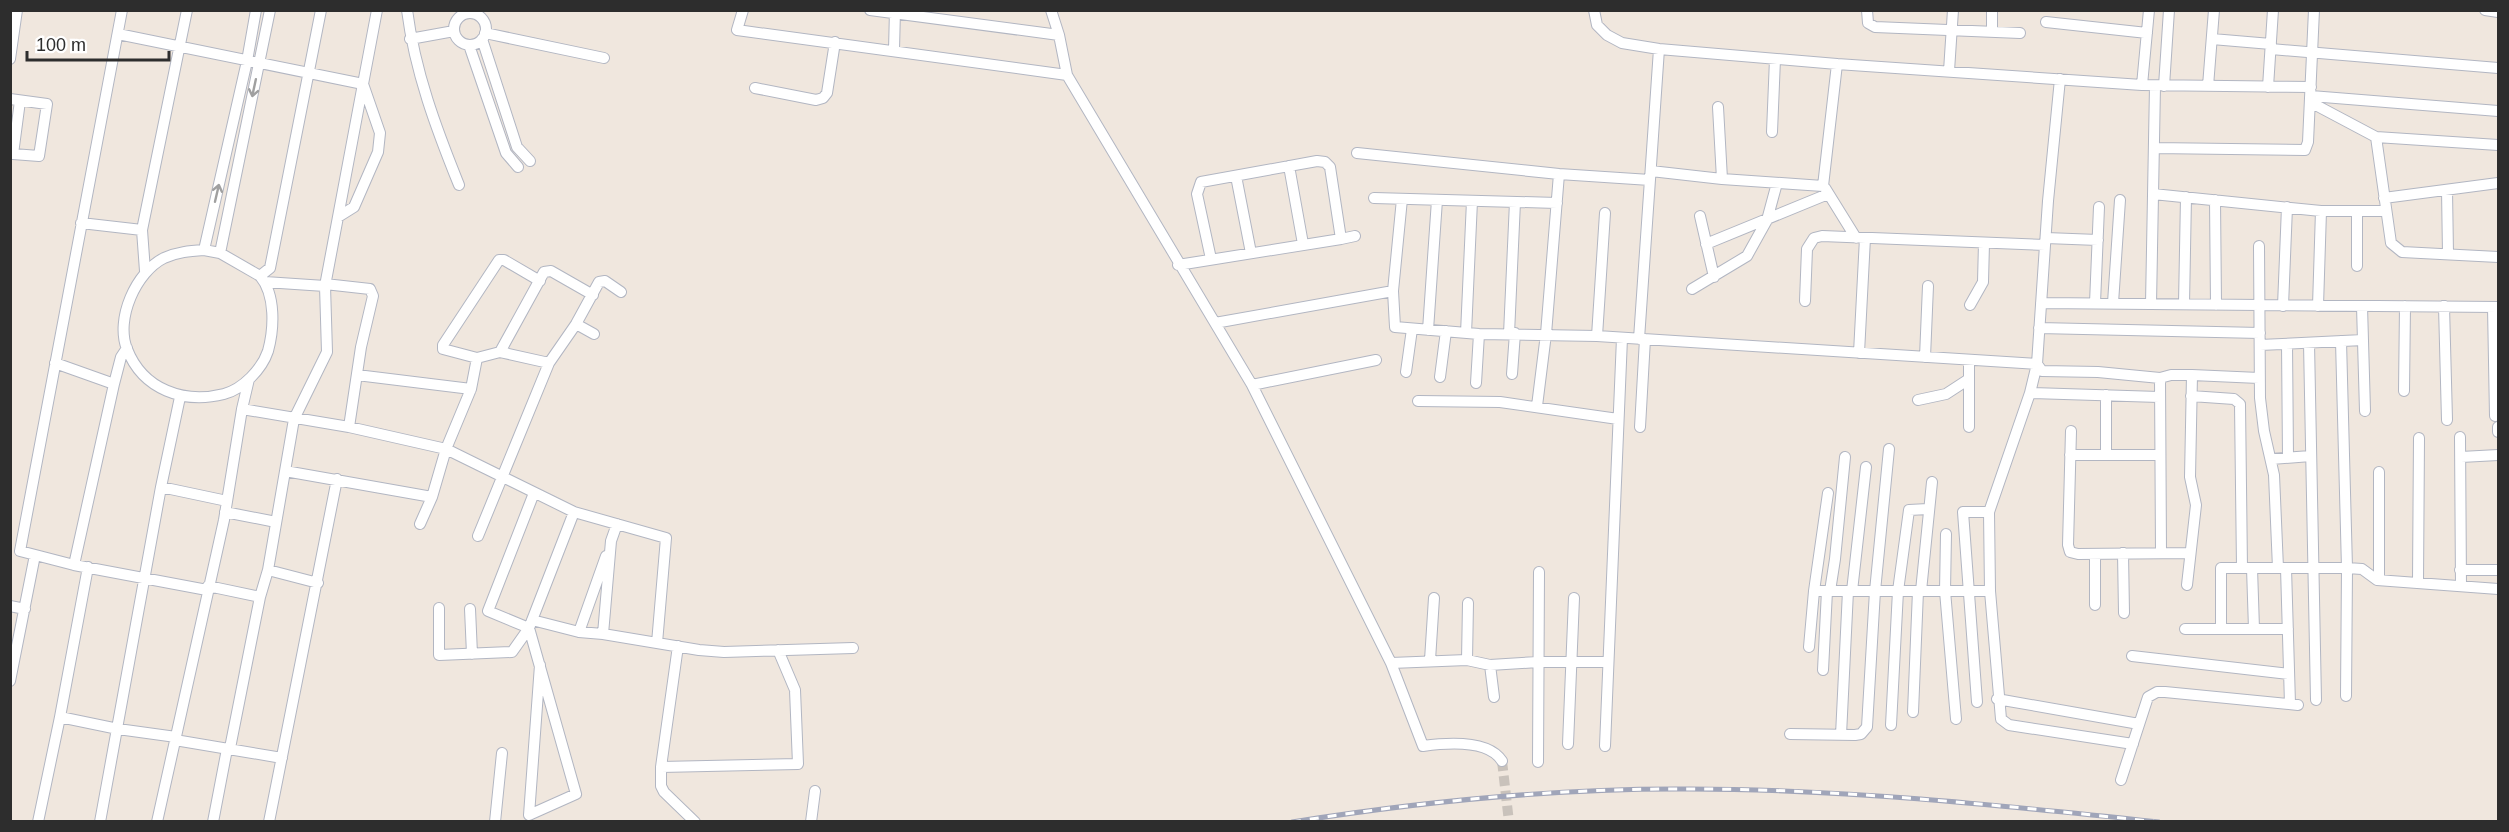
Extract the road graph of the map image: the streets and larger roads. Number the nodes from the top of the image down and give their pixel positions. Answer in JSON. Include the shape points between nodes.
{"nodes":[{"id":1,"x":17,"y":10,"type":"edge"},
{"id":2,"x":122,"y":10,"type":"edge"},
{"id":3,"x":187,"y":10,"type":"edge"},
{"id":4,"x":256,"y":10,"type":"edge"},
{"id":5,"x":270,"y":10,"type":"edge"},
{"id":6,"x":321,"y":10,"type":"edge"},
{"id":7,"x":377,"y":10,"type":"edge"},
{"id":8,"x":406,"y":10,"type":"edge"},
{"id":9,"x":743,"y":10,"type":"edge"},
{"id":10,"x":870,"y":10,"type":"edge"},
{"id":11,"x":1051,"y":10,"type":"edge"},
{"id":12,"x":1594,"y":10,"type":"edge"},
{"id":13,"x":1867,"y":10,"type":"edge"},
{"id":14,"x":1953,"y":10,"type":"edge"},
{"id":15,"x":1992,"y":10,"type":"edge"},
{"id":16,"x":2149,"y":10,"type":"edge"},
{"id":17,"x":2169,"y":10,"type":"edge"},
{"id":18,"x":2214,"y":10,"type":"edge"},
{"id":19,"x":2273,"y":10,"type":"edge"},
{"id":20,"x":2314,"y":10,"type":"edge"},
{"id":21,"x":2485,"y":10,"type":"edge"},
{"id":22,"x":463,"y":12,"type":"edge"},
{"id":23,"x":475,"y":12,"type":"edge"},
{"id":24,"x":2499,"y":12,"type":"edge"},
{"id":25,"x":895,"y":13,"type":"edge"},
{"id":26,"x":2046,"y":22,"type":"dead end"},
{"id":27,"x":1951,"y":30,"type":"junction"},
{"id":28,"x":454,"y":31,"type":"junction"},
{"id":29,"x":1992,"y":32,"type":"junction"},
{"id":30,"x":2020,"y":33,"type":"dead end"},
{"id":31,"x":2147,"y":33,"type":"junction"},
{"id":32,"x":118,"y":34,"type":"junction"},
{"id":33,"x":1059,"y":35,"type":"junction"},
{"id":34,"x":484,"y":36,"type":"junction"},
{"id":35,"x":410,"y":39,"type":"junction"},
{"id":36,"x":2212,"y":39,"type":"junction"},
{"id":37,"x":835,"y":42,"type":"junction"},
{"id":38,"x":469,"y":45,"type":"junction"},
{"id":39,"x":2271,"y":46,"type":"junction"},
{"id":40,"x":180,"y":48,"type":"junction"},
{"id":41,"x":1659,"y":49,"type":"junction"},
{"id":42,"x":894,"y":50,"type":"junction"},
{"id":43,"x":2312,"y":53,"type":"junction"},
{"id":44,"x":604,"y":58,"type":"dead end"},
{"id":45,"x":10,"y":59,"type":"edge"},
{"id":46,"x":1775,"y":59,"type":"junction"},
{"id":47,"x":247,"y":61,"type":"junction"},
{"id":48,"x":259,"y":63,"type":"junction"},
{"id":49,"x":1836,"y":64,"type":"junction"},
{"id":50,"x":2499,"y":68,"type":"edge"},
{"id":51,"x":308,"y":71,"type":"junction"},
{"id":52,"x":1949,"y":71,"type":"junction"},
{"id":53,"x":1067,"y":75,"type":"junction"},
{"id":54,"x":2060,"y":80,"type":"junction"},
{"id":55,"x":363,"y":84,"type":"junction"},
{"id":56,"x":2142,"y":85,"type":"junction"},
{"id":57,"x":2160,"y":86,"type":"junction"},
{"id":58,"x":2208,"y":86,"type":"junction"},
{"id":59,"x":2268,"y":87,"type":"junction"},
{"id":60,"x":755,"y":88,"type":"dead end"},
{"id":61,"x":2311,"y":95,"type":"junction"},
{"id":62,"x":15,"y":100,"type":"edge"},
{"id":63,"x":1718,"y":108,"type":"dead end"},
{"id":64,"x":2499,"y":111,"type":"edge"},
{"id":65,"x":1772,"y":132,"type":"dead end"},
{"id":66,"x":2376,"y":137,"type":"junction"},
{"id":67,"x":2499,"y":145,"type":"edge"},
{"id":68,"x":2154,"y":148,"type":"junction"},
{"id":69,"x":1357,"y":153,"type":"dead end"},
{"id":70,"x":12,"y":154,"type":"edge"},
{"id":71,"x":530,"y":161,"type":"dead end"},
{"id":72,"x":1289,"y":166,"type":"junction"},
{"id":73,"x":518,"y":167,"type":"dead end"},
{"id":74,"x":1559,"y":174,"type":"junction"},
{"id":75,"x":1650,"y":175,"type":"junction"},
{"id":76,"x":1236,"y":176,"type":"junction"},
{"id":77,"x":1722,"y":179,"type":"junction"},
{"id":78,"x":1777,"y":183,"type":"junction"},
{"id":79,"x":2499,"y":183,"type":"edge"},
{"id":80,"x":459,"y":185,"type":"dead end"},
{"id":81,"x":1826,"y":190,"type":"junction"},
{"id":82,"x":2446,"y":190,"type":"junction"},
{"id":83,"x":2153,"y":194,"type":"junction"},
{"id":84,"x":2186,"y":197,"type":"junction"},
{"id":85,"x":1374,"y":198,"type":"dead end"},
{"id":86,"x":2384,"y":198,"type":"junction"},
{"id":87,"x":1402,"y":199,"type":"junction"},
{"id":88,"x":1437,"y":200,"type":"junction"},
{"id":89,"x":2215,"y":200,"type":"junction"},
{"id":90,"x":1472,"y":201,"type":"junction"},
{"id":91,"x":2120,"y":201,"type":"dead end"},
{"id":92,"x":1515,"y":202,"type":"junction"},
{"id":93,"x":1557,"y":203,"type":"junction"},
{"id":94,"x":2099,"y":207,"type":"dead end"},
{"id":95,"x":2287,"y":207,"type":"junction"},
{"id":96,"x":2320,"y":211,"type":"junction"},
{"id":97,"x":2386,"y":211,"type":"junction"},
{"id":98,"x":2357,"y":212,"type":"junction"},
{"id":99,"x":1605,"y":213,"type":"dead end"},
{"id":100,"x":1700,"y":216,"type":"dead end"},
{"id":101,"x":338,"y":217,"type":"junction"},
{"id":102,"x":1767,"y":220,"type":"junction"},
{"id":103,"x":81,"y":223,"type":"junction"},
{"id":104,"x":142,"y":230,"type":"junction"},
{"id":105,"x":1355,"y":236,"type":"dead end"},
{"id":106,"x":1861,"y":238,"type":"junction"},
{"id":107,"x":1341,"y":239,"type":"junction"},
{"id":108,"x":2098,"y":240,"type":"junction"},
{"id":109,"x":2046,"y":242,"type":"junction"},
{"id":110,"x":1984,"y":243,"type":"junction"},
{"id":111,"x":1303,"y":244,"type":"junction"},
{"id":112,"x":1706,"y":244,"type":"junction"},
{"id":113,"x":2259,"y":246,"type":"dead end"},
{"id":114,"x":204,"y":250,"type":"junction"},
{"id":115,"x":220,"y":253,"type":"junction"},
{"id":116,"x":1251,"y":253,"type":"junction"},
{"id":117,"x":2448,"y":254,"type":"junction"},
{"id":118,"x":2499,"y":256,"type":"edge"},
{"id":119,"x":1211,"y":259,"type":"junction"},
{"id":120,"x":1178,"y":265,"type":"junction"},
{"id":121,"x":2357,"y":266,"type":"dead end"},
{"id":122,"x":145,"y":271,"type":"junction"},
{"id":123,"x":1714,"y":277,"type":"junction"},
{"id":124,"x":263,"y":279,"type":"junction"},
{"id":125,"x":540,"y":281,"type":"junction"},
{"id":126,"x":325,"y":285,"type":"junction"},
{"id":127,"x":1928,"y":286,"type":"dead end"},
{"id":128,"x":1692,"y":289,"type":"dead end"},
{"id":129,"x":1394,"y":291,"type":"junction"},
{"id":130,"x":621,"y":292,"type":"dead end"},
{"id":131,"x":592,"y":295,"type":"junction"},
{"id":132,"x":1805,"y":301,"type":"dead end"},
{"id":133,"x":2041,"y":303,"type":"junction"},
{"id":134,"x":2095,"y":303,"type":"junction"},
{"id":135,"x":2113,"y":303,"type":"junction"},
{"id":136,"x":2151,"y":304,"type":"junction"},
{"id":137,"x":2184,"y":304,"type":"junction"},
{"id":138,"x":2216,"y":304,"type":"junction"},
{"id":139,"x":1970,"y":305,"type":"dead end"},
{"id":140,"x":2260,"y":305,"type":"junction"},
{"id":141,"x":2283,"y":306,"type":"junction"},
{"id":142,"x":2318,"y":306,"type":"junction"},
{"id":143,"x":2362,"y":306,"type":"junction"},
{"id":144,"x":2404,"y":306,"type":"junction"},
{"id":145,"x":2444,"y":306,"type":"junction"},
{"id":146,"x":2496,"y":307,"type":"edge"},
{"id":147,"x":1215,"y":323,"type":"junction"},
{"id":148,"x":576,"y":324,"type":"junction"},
{"id":149,"x":2039,"y":328,"type":"junction"},
{"id":150,"x":1412,"y":329,"type":"junction"},
{"id":151,"x":1428,"y":330,"type":"junction"},
{"id":152,"x":1446,"y":331,"type":"junction"},
{"id":153,"x":1466,"y":333,"type":"junction"},
{"id":154,"x":2260,"y":333,"type":"junction"},
{"id":155,"x":594,"y":334,"type":"dead end"},
{"id":156,"x":1479,"y":334,"type":"junction"},
{"id":157,"x":1512,"y":334,"type":"junction"},
{"id":158,"x":1546,"y":334,"type":"junction"},
{"id":159,"x":1597,"y":336,"type":"junction"},
{"id":160,"x":1622,"y":338,"type":"junction"},
{"id":161,"x":1642,"y":339,"type":"junction"},
{"id":162,"x":2363,"y":340,"type":"junction"},
{"id":163,"x":2341,"y":341,"type":"junction"},
{"id":164,"x":2309,"y":343,"type":"junction"},
{"id":165,"x":2287,"y":344,"type":"junction"},
{"id":166,"x":2260,"y":345,"type":"junction"},
{"id":167,"x":127,"y":348,"type":"junction"},
{"id":168,"x":500,"y":352,"type":"junction"},
{"id":169,"x":1859,"y":353,"type":"junction"},
{"id":170,"x":1925,"y":357,"type":"junction"},
{"id":171,"x":477,"y":358,"type":"junction"},
{"id":172,"x":1376,"y":360,"type":"dead end"},
{"id":173,"x":1969,"y":360,"type":"junction"},
{"id":174,"x":55,"y":363,"type":"junction"},
{"id":175,"x":549,"y":363,"type":"junction"},
{"id":176,"x":2037,"y":364,"type":"junction"},
{"id":177,"x":1406,"y":372,"type":"dead end"},
{"id":178,"x":1512,"y":374,"type":"dead end"},
{"id":179,"x":357,"y":375,"type":"junction"},
{"id":180,"x":2192,"y":375,"type":"junction"},
{"id":181,"x":1440,"y":377,"type":"dead end"},
{"id":182,"x":2160,"y":378,"type":"junction"},
{"id":183,"x":2259,"y":378,"type":"junction"},
{"id":184,"x":249,"y":379,"type":"junction"},
{"id":185,"x":1969,"y":379,"type":"junction"},
{"id":186,"x":1476,"y":383,"type":"dead end"},
{"id":187,"x":114,"y":384,"type":"junction"},
{"id":188,"x":1252,"y":385,"type":"junction"},
{"id":189,"x":471,"y":388,"type":"junction"},
{"id":190,"x":2404,"y":391,"type":"dead end"},
{"id":191,"x":2030,"y":393,"type":"junction"},
{"id":192,"x":2106,"y":395,"type":"junction"},
{"id":193,"x":2191,"y":396,"type":"junction"},
{"id":194,"x":180,"y":397,"type":"junction"},
{"id":195,"x":2159,"y":397,"type":"junction"},
{"id":196,"x":1918,"y":400,"type":"dead end"},
{"id":197,"x":1418,"y":401,"type":"dead end"},
{"id":198,"x":1537,"y":406,"type":"junction"},
{"id":199,"x":242,"y":409,"type":"junction"},
{"id":200,"x":2365,"y":411,"type":"dead end"},
{"id":201,"x":2494,"y":416,"type":"dead end"},
{"id":202,"x":294,"y":419,"type":"junction"},
{"id":203,"x":1618,"y":419,"type":"junction"},
{"id":204,"x":2447,"y":420,"type":"dead end"},
{"id":205,"x":348,"y":427,"type":"junction"},
{"id":206,"x":1640,"y":427,"type":"dead end"},
{"id":207,"x":1969,"y":427,"type":"dead end"},
{"id":208,"x":2498,"y":427,"type":"edge"},
{"id":209,"x":2071,"y":430,"type":"dead end"},
{"id":210,"x":2499,"y":432,"type":"edge"},
{"id":211,"x":2460,"y":437,"type":"dead end"},
{"id":212,"x":2419,"y":438,"type":"dead end"},
{"id":213,"x":446,"y":449,"type":"junction"},
{"id":214,"x":1889,"y":449,"type":"dead end"},
{"id":215,"x":2070,"y":455,"type":"junction"},
{"id":216,"x":2106,"y":455,"type":"junction"},
{"id":217,"x":2160,"y":455,"type":"junction"},
{"id":218,"x":2499,"y":455,"type":"edge"},
{"id":219,"x":2311,"y":456,"type":"junction"},
{"id":220,"x":2288,"y":457,"type":"junction"},
{"id":221,"x":2461,"y":457,"type":"junction"},
{"id":222,"x":1845,"y":458,"type":"dead end"},
{"id":223,"x":2271,"y":459,"type":"junction"},
{"id":224,"x":1866,"y":467,"type":"dead end"},
{"id":225,"x":285,"y":471,"type":"junction"},
{"id":226,"x":2379,"y":472,"type":"dead end"},
{"id":227,"x":504,"y":476,"type":"junction"},
{"id":228,"x":337,"y":479,"type":"junction"},
{"id":229,"x":1932,"y":482,"type":"dead end"},
{"id":230,"x":161,"y":487,"type":"junction"},
{"id":231,"x":1828,"y":493,"type":"dead end"},
{"id":232,"x":534,"y":494,"type":"junction"},
{"id":233,"x":432,"y":497,"type":"junction"},
{"id":234,"x":226,"y":506,"type":"junction"},
{"id":235,"x":1928,"y":509,"type":"junction"},
{"id":236,"x":574,"y":512,"type":"junction"},
{"id":237,"x":1989,"y":512,"type":"junction"},
{"id":238,"x":276,"y":522,"type":"junction"},
{"id":239,"x":420,"y":524,"type":"dead end"},
{"id":240,"x":616,"y":524,"type":"junction"},
{"id":241,"x":1946,"y":534,"type":"dead end"},
{"id":242,"x":478,"y":536,"type":"dead end"},
{"id":243,"x":611,"y":541,"type":"junction"},
{"id":244,"x":2161,"y":552,"type":"junction"},
{"id":245,"x":2123,"y":553,"type":"junction"},
{"id":246,"x":2190,"y":553,"type":"junction"},
{"id":247,"x":2095,"y":554,"type":"junction"},
{"id":248,"x":35,"y":555,"type":"junction"},
{"id":249,"x":74,"y":565,"type":"junction"},
{"id":250,"x":88,"y":567,"type":"junction"},
{"id":251,"x":2247,"y":568,"type":"junction"},
{"id":252,"x":2282,"y":568,"type":"junction"},
{"id":253,"x":2313,"y":568,"type":"junction"},
{"id":254,"x":2347,"y":568,"type":"junction"},
{"id":255,"x":268,"y":570,"type":"junction"},
{"id":256,"x":2460,"y":570,"type":"junction"},
{"id":257,"x":2499,"y":570,"type":"edge"},
{"id":258,"x":1539,"y":572,"type":"dead end"},
{"id":259,"x":145,"y":578,"type":"junction"},
{"id":260,"x":2379,"y":580,"type":"junction"},
{"id":261,"x":2418,"y":582,"type":"junction"},
{"id":262,"x":318,"y":583,"type":"junction"},
{"id":263,"x":2187,"y":585,"type":"dead end"},
{"id":264,"x":2460,"y":586,"type":"junction"},
{"id":265,"x":208,"y":588,"type":"junction"},
{"id":266,"x":2499,"y":589,"type":"edge"},
{"id":267,"x":1814,"y":591,"type":"junction"},
{"id":268,"x":1828,"y":591,"type":"junction"},
{"id":269,"x":1850,"y":591,"type":"junction"},
{"id":270,"x":1875,"y":591,"type":"junction"},
{"id":271,"x":1898,"y":591,"type":"junction"},
{"id":272,"x":1919,"y":591,"type":"junction"},
{"id":273,"x":1945,"y":591,"type":"junction"},
{"id":274,"x":1968,"y":591,"type":"junction"},
{"id":275,"x":1990,"y":591,"type":"junction"},
{"id":276,"x":260,"y":597,"type":"junction"},
{"id":277,"x":1434,"y":598,"type":"dead end"},
{"id":278,"x":1574,"y":598,"type":"dead end"},
{"id":279,"x":1468,"y":603,"type":"dead end"},
{"id":280,"x":2095,"y":605,"type":"dead end"},
{"id":281,"x":10,"y":606,"type":"edge"},
{"id":282,"x":439,"y":608,"type":"dead end"},
{"id":283,"x":25,"y":609,"type":"junction"},
{"id":284,"x":470,"y":609,"type":"dead end"},
{"id":285,"x":2124,"y":613,"type":"dead end"},
{"id":286,"x":531,"y":624,"type":"junction"},
{"id":287,"x":2185,"y":629,"type":"dead end"},
{"id":288,"x":2221,"y":629,"type":"junction"},
{"id":289,"x":2254,"y":629,"type":"junction"},
{"id":290,"x":2288,"y":629,"type":"junction"},
{"id":291,"x":579,"y":632,"type":"junction"},
{"id":292,"x":603,"y":634,"type":"junction"},
{"id":293,"x":657,"y":643,"type":"junction"},
{"id":294,"x":678,"y":646,"type":"junction"},
{"id":295,"x":1809,"y":647,"type":"dead end"},
{"id":296,"x":853,"y":648,"type":"dead end"},
{"id":297,"x":778,"y":650,"type":"junction"},
{"id":298,"x":472,"y":654,"type":"junction"},
{"id":299,"x":2132,"y":656,"type":"dead end"},
{"id":300,"x":1430,"y":660,"type":"junction"},
{"id":301,"x":1467,"y":660,"type":"junction"},
{"id":302,"x":1538,"y":662,"type":"junction"},
{"id":303,"x":1571,"y":662,"type":"junction"},
{"id":304,"x":1607,"y":662,"type":"junction"},
{"id":305,"x":1391,"y":663,"type":"junction"},
{"id":306,"x":540,"y":665,"type":"junction"},
{"id":307,"x":1490,"y":665,"type":"junction"},
{"id":308,"x":1823,"y":670,"type":"dead end"},
{"id":309,"x":2289,"y":674,"type":"junction"},
{"id":310,"x":10,"y":681,"type":"edge"},
{"id":311,"x":2346,"y":696,"type":"dead end"},
{"id":312,"x":1494,"y":697,"type":"dead end"},
{"id":313,"x":1997,"y":699,"type":"junction"},
{"id":314,"x":2316,"y":700,"type":"dead end"},
{"id":315,"x":1977,"y":702,"type":"dead end"},
{"id":316,"x":1913,"y":712,"type":"dead end"},
{"id":317,"x":60,"y":717,"type":"junction"},
{"id":318,"x":1956,"y":719,"type":"dead end"},
{"id":319,"x":2139,"y":724,"type":"junction"},
{"id":320,"x":1891,"y":725,"type":"dead end"},
{"id":321,"x":118,"y":729,"type":"junction"},
{"id":322,"x":1790,"y":734,"type":"dead end"},
{"id":323,"x":1841,"y":735,"type":"junction"},
{"id":324,"x":175,"y":738,"type":"junction"},
{"id":325,"x":1569,"y":744,"type":"dead end"},
{"id":326,"x":2133,"y":744,"type":"junction"},
{"id":327,"x":1605,"y":746,"type":"dead end"},
{"id":328,"x":229,"y":748,"type":"junction"},
{"id":329,"x":502,"y":753,"type":"dead end"},
{"id":330,"x":282,"y":758,"type":"junction"},
{"id":331,"x":1502,"y":761,"type":"dead end"},
{"id":332,"x":1538,"y":762,"type":"dead end"},
{"id":333,"x":661,"y":767,"type":"junction"},
{"id":334,"x":2121,"y":780,"type":"dead end"},
{"id":335,"x":815,"y":791,"type":"dead end"},
{"id":336,"x":38,"y":822,"type":"edge"},
{"id":337,"x":100,"y":822,"type":"edge"},
{"id":338,"x":157,"y":822,"type":"edge"},
{"id":339,"x":213,"y":822,"type":"edge"},
{"id":340,"x":269,"y":822,"type":"edge"},
{"id":341,"x":495,"y":822,"type":"edge"},
{"id":342,"x":695,"y":822,"type":"edge"},
{"id":343,"x":811,"y":822,"type":"edge"}],
"edges":[{"from":1,"to":45,"type":"street"},
{"from":2,"to":32,"type":"street"},
{"from":3,"to":40,"type":"street"},
{"from":4,"to":47,"type":"street"},
{"from":5,"to":48,"type":"street"},
{"from":6,"to":51,"type":"street"},
{"from":7,"to":55,"type":"street"},
{"from":8,"to":35,"type":"street"},
{"from":9,"to":37,"type":"street","via":[[737,30]]},
{"from":10,"to":25,"type":"street"},
{"from":11,"to":33,"type":"street"},
{"from":12,"to":41,"type":"street","via":[[1597,25],[1607,35],[1622,43]]},
{"from":13,"to":27,"type":"street","via":[[1868,23],[1875,27]]},
{"from":14,"to":27,"type":"street"},
{"from":15,"to":29,"type":"street"},
{"from":16,"to":31,"type":"street"},
{"from":17,"to":57,"type":"street"},
{"from":18,"to":36,"type":"street"},
{"from":19,"to":39,"type":"street"},
{"from":20,"to":43,"type":"street"},
{"from":21,"to":24,"type":"street"},
{"from":22,"to":23,"type":"street"},
{"from":22,"to":28,"type":"street"},
{"from":23,"to":34,"type":"street","via":[[484,22]]},
{"from":25,"to":33,"type":"street"},
{"from":25,"to":42,"type":"street"},
{"from":26,"to":31,"type":"street"},
{"from":27,"to":29,"type":"street"},
{"from":27,"to":52,"type":"street"},
{"from":28,"to":35,"type":"street"},
{"from":28,"to":38,"type":"street","via":[[456,38]]},
{"from":29,"to":30,"type":"street"},
{"from":31,"to":56,"type":"street"},
{"from":32,"to":40,"type":"street"},
{"from":32,"to":103,"type":"street"},
{"from":33,"to":53,"type":"street"},
{"from":34,"to":38,"type":"street"},
{"from":34,"to":44,"type":"street"},
{"from":34,"to":71,"type":"street","via":[[517,147]]},
{"from":35,"to":80,"type":"street","via":[[434,124]]},
{"from":36,"to":39,"type":"street"},
{"from":36,"to":58,"type":"street"},
{"from":37,"to":42,"type":"street"},
{"from":37,"to":60,"type":"street","via":[[823,98],[804,99]]},
{"from":38,"to":73,"type":"street","via":[[506,153]]},
{"from":39,"to":43,"type":"street"},
{"from":39,"to":59,"type":"street"},
{"from":40,"to":47,"type":"street"},
{"from":40,"to":104,"type":"street"},
{"from":41,"to":46,"type":"street"},
{"from":41,"to":75,"type":"street"},
{"from":42,"to":53,"type":"street"},
{"from":43,"to":50,"type":"street"},
{"from":43,"to":61,"type":"street"},
{"from":46,"to":49,"type":"street"},
{"from":46,"to":65,"type":"street"},
{"from":47,"to":48,"type":"street"},
{"from":114,"to":47,"type":"street","one_way":true},
{"from":48,"to":51,"type":"street"},
{"from":48,"to":115,"type":"street","one_way":true},
{"from":49,"to":52,"type":"street"},
{"from":49,"to":81,"type":"street"},
{"from":51,"to":55,"type":"street"},
{"from":51,"to":124,"type":"street","via":[[270,268]]},
{"from":52,"to":54,"type":"street"},
{"from":53,"to":120,"type":"street"},
{"from":54,"to":56,"type":"street"},
{"from":54,"to":109,"type":"street"},
{"from":55,"to":101,"type":"street"},
{"from":55,"to":101,"type":"street","via":[[380,133],[378,152],[354,207]]},
{"from":56,"to":57,"type":"street"},
{"from":57,"to":58,"type":"street"},
{"from":57,"to":68,"type":"street"},
{"from":58,"to":59,"type":"street"},
{"from":59,"to":61,"type":"street"},
{"from":61,"to":64,"type":"street"},
{"from":61,"to":66,"type":"street"},
{"from":61,"to":68,"type":"street","via":[[2308,147],[2301,151]]},
{"from":62,"to":70,"type":"street"},
{"from":62,"to":70,"type":"street","via":[[47,104],[39,156]]},
{"from":63,"to":77,"type":"street"},
{"from":66,"to":67,"type":"street"},
{"from":66,"to":86,"type":"street"},
{"from":68,"to":83,"type":"street"},
{"from":69,"to":74,"type":"street"},
{"from":72,"to":76,"type":"street"},
{"from":72,"to":107,"type":"street","via":[[1317,160],[1330,167]]},
{"from":72,"to":111,"type":"street"},
{"from":74,"to":75,"type":"street"},
{"from":74,"to":93,"type":"street"},
{"from":75,"to":77,"type":"street"},
{"from":75,"to":161,"type":"street"},
{"from":76,"to":116,"type":"street"},
{"from":76,"to":119,"type":"street","via":[[1201,182],[1198,188]]},
{"from":77,"to":78,"type":"street"},
{"from":78,"to":81,"type":"street"},
{"from":78,"to":102,"type":"street"},
{"from":79,"to":82,"type":"street"},
{"from":81,"to":102,"type":"street"},
{"from":81,"to":106,"type":"street"},
{"from":82,"to":86,"type":"street"},
{"from":82,"to":117,"type":"street"},
{"from":83,"to":84,"type":"street"},
{"from":83,"to":136,"type":"street"},
{"from":84,"to":89,"type":"street"},
{"from":84,"to":137,"type":"street"},
{"from":85,"to":87,"type":"street"},
{"from":86,"to":97,"type":"street"},
{"from":87,"to":88,"type":"street"},
{"from":87,"to":129,"type":"street"},
{"from":88,"to":90,"type":"street"},
{"from":88,"to":151,"type":"street"},
{"from":89,"to":95,"type":"street"},
{"from":89,"to":138,"type":"street"},
{"from":90,"to":92,"type":"street"},
{"from":90,"to":153,"type":"street"},
{"from":91,"to":135,"type":"street"},
{"from":92,"to":93,"type":"street"},
{"from":92,"to":157,"type":"street"},
{"from":93,"to":158,"type":"street"},
{"from":94,"to":108,"type":"street"},
{"from":95,"to":96,"type":"street"},
{"from":95,"to":141,"type":"street"},
{"from":96,"to":98,"type":"street"},
{"from":96,"to":142,"type":"street"},
{"from":97,"to":98,"type":"street"},
{"from":97,"to":117,"type":"street","via":[[2395,248],[2402,252]]},
{"from":98,"to":121,"type":"street"},
{"from":99,"to":159,"type":"street"},
{"from":100,"to":112,"type":"street"},
{"from":101,"to":126,"type":"street"},
{"from":102,"to":112,"type":"street"},
{"from":102,"to":123,"type":"street","via":[[1747,256]]},
{"from":103,"to":104,"type":"street"},
{"from":103,"to":174,"type":"street"},
{"from":104,"to":122,"type":"street"},
{"from":105,"to":107,"type":"street"},
{"from":106,"to":110,"type":"street"},
{"from":106,"to":132,"type":"street","via":[[1814,238],[1809,244]]},
{"from":106,"to":169,"type":"street"},
{"from":107,"to":111,"type":"street"},
{"from":108,"to":109,"type":"street"},
{"from":108,"to":134,"type":"street"},
{"from":109,"to":110,"type":"street"},
{"from":109,"to":133,"type":"street"},
{"from":110,"to":139,"type":"street","via":[[1983,282]]},
{"from":111,"to":116,"type":"street"},
{"from":112,"to":123,"type":"street"},
{"from":113,"to":140,"type":"street"},
{"from":114,"to":115,"type":"street"},
{"from":114,"to":122,"type":"street","via":[[182,251]]},
{"from":115,"to":124,"type":"street"},
{"from":116,"to":119,"type":"street"},
{"from":117,"to":118,"type":"street"},
{"from":119,"to":120,"type":"street"},
{"from":120,"to":147,"type":"street"},
{"from":122,"to":167,"type":"street","via":[[127,309]]},
{"from":123,"to":128,"type":"street"},
{"from":124,"to":126,"type":"street"},
{"from":124,"to":184,"type":"street","via":[[273,332],[266,358]]},
{"from":125,"to":131,"type":"street","via":[[547,270]]},
{"from":125,"to":168,"type":"street"},
{"from":125,"to":171,"type":"street","via":[[504,260],[496,263],[443,345],[447,351]]},
{"from":126,"to":179,"type":"street","via":[[370,289],[373,297]]},
{"from":126,"to":202,"type":"street","via":[[327,352]]},
{"from":127,"to":170,"type":"street"},
{"from":129,"to":147,"type":"street"},
{"from":129,"to":150,"type":"street","via":[[1395,327]]},
{"from":130,"to":131,"type":"street","via":[[601,280]]},
{"from":131,"to":148,"type":"street"},
{"from":133,"to":134,"type":"street"},
{"from":133,"to":149,"type":"street"},
{"from":134,"to":135,"type":"street"},
{"from":135,"to":136,"type":"street"},
{"from":136,"to":137,"type":"street"},
{"from":137,"to":138,"type":"street"},
{"from":138,"to":140,"type":"street"},
{"from":140,"to":141,"type":"street"},
{"from":140,"to":154,"type":"street"},
{"from":141,"to":142,"type":"street"},
{"from":142,"to":143,"type":"street"},
{"from":143,"to":144,"type":"street"},
{"from":143,"to":162,"type":"street"},
{"from":144,"to":145,"type":"street"},
{"from":144,"to":190,"type":"street"},
{"from":145,"to":146,"type":"street"},
{"from":145,"to":204,"type":"street"},
{"from":146,"to":201,"type":"street"},
{"from":147,"to":188,"type":"street"},
{"from":148,"to":155,"type":"street"},
{"from":148,"to":175,"type":"street"},
{"from":149,"to":154,"type":"street"},
{"from":149,"to":176,"type":"street"},
{"from":150,"to":151,"type":"street"},
{"from":150,"to":177,"type":"street"},
{"from":151,"to":152,"type":"street"},
{"from":152,"to":153,"type":"street"},
{"from":152,"to":181,"type":"street"},
{"from":153,"to":156,"type":"street"},
{"from":154,"to":166,"type":"street"},
{"from":156,"to":157,"type":"street"},
{"from":156,"to":186,"type":"street"},
{"from":157,"to":158,"type":"street"},
{"from":157,"to":178,"type":"street"},
{"from":158,"to":159,"type":"street"},
{"from":158,"to":198,"type":"street"},
{"from":159,"to":160,"type":"street"},
{"from":160,"to":161,"type":"street"},
{"from":160,"to":203,"type":"street"},
{"from":161,"to":169,"type":"street"},
{"from":161,"to":206,"type":"street"},
{"from":162,"to":163,"type":"street"},
{"from":162,"to":200,"type":"street"},
{"from":163,"to":164,"type":"street"},
{"from":163,"to":254,"type":"street"},
{"from":164,"to":165,"type":"street"},
{"from":164,"to":219,"type":"street"},
{"from":165,"to":166,"type":"street"},
{"from":165,"to":220,"type":"street"},
{"from":166,"to":183,"type":"street"},
{"from":167,"to":187,"type":"street"},
{"from":167,"to":194,"type":"street","via":[[147,380]]},
{"from":168,"to":171,"type":"street"},
{"from":168,"to":175,"type":"street"},
{"from":169,"to":170,"type":"street"},
{"from":170,"to":173,"type":"street"},
{"from":171,"to":189,"type":"street"},
{"from":172,"to":188,"type":"street"},
{"from":173,"to":176,"type":"street"},
{"from":173,"to":185,"type":"street"},
{"from":174,"to":187,"type":"street"},
{"from":174,"to":248,"type":"street","via":[[20,551]]},
{"from":175,"to":227,"type":"street"},
{"from":176,"to":182,"type":"street","via":[[2042,371]]},
{"from":176,"to":191,"type":"street"},
{"from":179,"to":189,"type":"street"},
{"from":179,"to":205,"type":"street"},
{"from":180,"to":182,"type":"street"},
{"from":180,"to":183,"type":"street"},
{"from":180,"to":193,"type":"street"},
{"from":182,"to":195,"type":"street"},
{"from":183,"to":223,"type":"street"},
{"from":184,"to":194,"type":"street","via":[[229,393],[205,399]]},
{"from":184,"to":199,"type":"street"},
{"from":185,"to":196,"type":"street","via":[[1946,394]]},
{"from":185,"to":207,"type":"street"},
{"from":187,"to":249,"type":"street"},
{"from":188,"to":305,"type":"street"},
{"from":189,"to":213,"type":"street"},
{"from":191,"to":192,"type":"street"},
{"from":191,"to":237,"type":"street"},
{"from":192,"to":195,"type":"street"},
{"from":192,"to":216,"type":"street"},
{"from":193,"to":246,"type":"street","via":[[2190,477],[2196,505]]},
{"from":193,"to":251,"type":"street","via":[[2234,399],[2240,404]]},
{"from":194,"to":230,"type":"street"},
{"from":195,"to":217,"type":"street"},
{"from":197,"to":198,"type":"street"},
{"from":198,"to":203,"type":"street"},
{"from":199,"to":202,"type":"street"},
{"from":199,"to":234,"type":"street"},
{"from":202,"to":205,"type":"street"},
{"from":202,"to":225,"type":"street"},
{"from":203,"to":304,"type":"street"},
{"from":205,"to":213,"type":"street"},
{"from":208,"to":210,"type":"street"},
{"from":209,"to":215,"type":"street"},
{"from":211,"to":221,"type":"street"},
{"from":212,"to":261,"type":"street"},
{"from":213,"to":227,"type":"street"},
{"from":213,"to":233,"type":"street"},
{"from":214,"to":270,"type":"street"},
{"from":215,"to":216,"type":"street"},
{"from":215,"to":247,"type":"street","via":[[2069,549],[2073,553]]},
{"from":216,"to":217,"type":"street"},
{"from":217,"to":244,"type":"street"},
{"from":218,"to":221,"type":"street"},
{"from":219,"to":220,"type":"street"},
{"from":219,"to":253,"type":"street"},
{"from":220,"to":223,"type":"street"},
{"from":221,"to":256,"type":"street"},
{"from":222,"to":268,"type":"street"},
{"from":223,"to":252,"type":"street"},
{"from":224,"to":269,"type":"street"},
{"from":225,"to":228,"type":"street"},
{"from":225,"to":238,"type":"street"},
{"from":226,"to":260,"type":"street"},
{"from":227,"to":232,"type":"street"},
{"from":227,"to":242,"type":"street"},
{"from":228,"to":233,"type":"street"},
{"from":228,"to":262,"type":"street"},
{"from":229,"to":235,"type":"street"},
{"from":230,"to":234,"type":"street"},
{"from":230,"to":259,"type":"street"},
{"from":231,"to":267,"type":"street"},
{"from":232,"to":236,"type":"street"},
{"from":232,"to":286,"type":"street","via":[[488,611]]},
{"from":233,"to":239,"type":"street"},
{"from":234,"to":238,"type":"street"},
{"from":234,"to":265,"type":"street"},
{"from":235,"to":271,"type":"street","via":[[1909,510]]},
{"from":235,"to":272,"type":"street"},
{"from":236,"to":240,"type":"street"},
{"from":236,"to":286,"type":"street"},
{"from":237,"to":274,"type":"street","via":[[1963,512]]},
{"from":237,"to":275,"type":"street"},
{"from":238,"to":255,"type":"street"},
{"from":240,"to":243,"type":"street"},
{"from":240,"to":293,"type":"street","via":[[666,538]]},
{"from":241,"to":273,"type":"street"},
{"from":243,"to":291,"type":"street"},
{"from":243,"to":292,"type":"street"},
{"from":244,"to":245,"type":"street"},
{"from":244,"to":246,"type":"street"},
{"from":245,"to":247,"type":"street"},
{"from":245,"to":285,"type":"street"},
{"from":246,"to":263,"type":"street"},
{"from":247,"to":280,"type":"street"},
{"from":248,"to":249,"type":"street"},
{"from":248,"to":283,"type":"street"},
{"from":249,"to":250,"type":"street"},
{"from":250,"to":259,"type":"street"},
{"from":250,"to":317,"type":"street"},
{"from":251,"to":252,"type":"street"},
{"from":251,"to":288,"type":"street","via":[[2221,568]]},
{"from":251,"to":289,"type":"street"},
{"from":252,"to":253,"type":"street"},
{"from":252,"to":290,"type":"street"},
{"from":253,"to":254,"type":"street"},
{"from":253,"to":314,"type":"street"},
{"from":254,"to":260,"type":"street","via":[[2362,569]]},
{"from":254,"to":311,"type":"street"},
{"from":255,"to":262,"type":"street"},
{"from":255,"to":276,"type":"street"},
{"from":256,"to":257,"type":"street"},
{"from":256,"to":264,"type":"street"},
{"from":258,"to":302,"type":"street"},
{"from":259,"to":265,"type":"street"},
{"from":259,"to":321,"type":"street"},
{"from":260,"to":261,"type":"street"},
{"from":261,"to":264,"type":"street"},
{"from":262,"to":330,"type":"street"},
{"from":264,"to":266,"type":"street"},
{"from":265,"to":276,"type":"street"},
{"from":265,"to":324,"type":"street"},
{"from":267,"to":268,"type":"street"},
{"from":267,"to":295,"type":"street"},
{"from":268,"to":269,"type":"street"},
{"from":268,"to":308,"type":"street"},
{"from":269,"to":270,"type":"street"},
{"from":269,"to":323,"type":"street"},
{"from":270,"to":271,"type":"street"},
{"from":270,"to":323,"type":"street","via":[[1867,727],[1861,734]]},
{"from":271,"to":272,"type":"street"},
{"from":271,"to":320,"type":"street"},
{"from":272,"to":273,"type":"street"},
{"from":272,"to":316,"type":"street"},
{"from":273,"to":274,"type":"street"},
{"from":273,"to":318,"type":"street"},
{"from":274,"to":275,"type":"street"},
{"from":274,"to":315,"type":"street"},
{"from":275,"to":313,"type":"street"},
{"from":276,"to":328,"type":"street"},
{"from":277,"to":300,"type":"street"},
{"from":278,"to":303,"type":"street"},
{"from":279,"to":301,"type":"street"},
{"from":281,"to":283,"type":"street"},
{"from":282,"to":298,"type":"street","via":[[439,655]]},
{"from":283,"to":310,"type":"street"},
{"from":284,"to":298,"type":"street"},
{"from":286,"to":291,"type":"street"},
{"from":286,"to":298,"type":"street","via":[[512,652]]},
{"from":286,"to":306,"type":"street"},
{"from":287,"to":288,"type":"street"},
{"from":288,"to":289,"type":"street"},
{"from":289,"to":290,"type":"street"},
{"from":290,"to":309,"type":"street"},
{"from":291,"to":292,"type":"street"},
{"from":292,"to":293,"type":"street"},
{"from":293,"to":294,"type":"street"},
{"from":294,"to":297,"type":"street","via":[[724,652]]},
{"from":294,"to":333,"type":"street"},
{"from":296,"to":297,"type":"street"},
{"from":297,"to":333,"type":"street","via":[[795,690],[798,764]]},
{"from":299,"to":309,"type":"street"},
{"from":300,"to":301,"type":"street"},
{"from":300,"to":305,"type":"street"},
{"from":301,"to":307,"type":"street"},
{"from":302,"to":303,"type":"street"},
{"from":302,"to":307,"type":"street"},
{"from":302,"to":332,"type":"street"},
{"from":303,"to":304,"type":"street"},
{"from":303,"to":325,"type":"street"},
{"from":304,"to":327,"type":"street"},
{"from":305,"to":331,"type":"street","via":[[1423,746],[1460,743],[1486,749]]},
{"from":306,"to":306,"type":"street","via":[[576,794],[529,815],[539,676]]},
{"from":307,"to":312,"type":"street"},
{"from":309,"to":319,"type":"street","via":[[2294,704],[2157,692],[2148,697]]},
{"from":313,"to":319,"type":"street"},
{"from":313,"to":326,"type":"street","via":[[2001,719],[2009,725]]},
{"from":317,"to":321,"type":"street"},
{"from":317,"to":336,"type":"street"},
{"from":319,"to":326,"type":"street"},
{"from":321,"to":324,"type":"street"},
{"from":321,"to":337,"type":"street"},
{"from":322,"to":323,"type":"street"},
{"from":324,"to":328,"type":"street"},
{"from":324,"to":338,"type":"street"},
{"from":326,"to":334,"type":"street"},
{"from":328,"to":330,"type":"street"},
{"from":328,"to":339,"type":"street"},
{"from":329,"to":341,"type":"street"},
{"from":330,"to":340,"type":"street"},
{"from":333,"to":342,"type":"street","via":[[664,792]]},
{"from":335,"to":343,"type":"street"}]}
